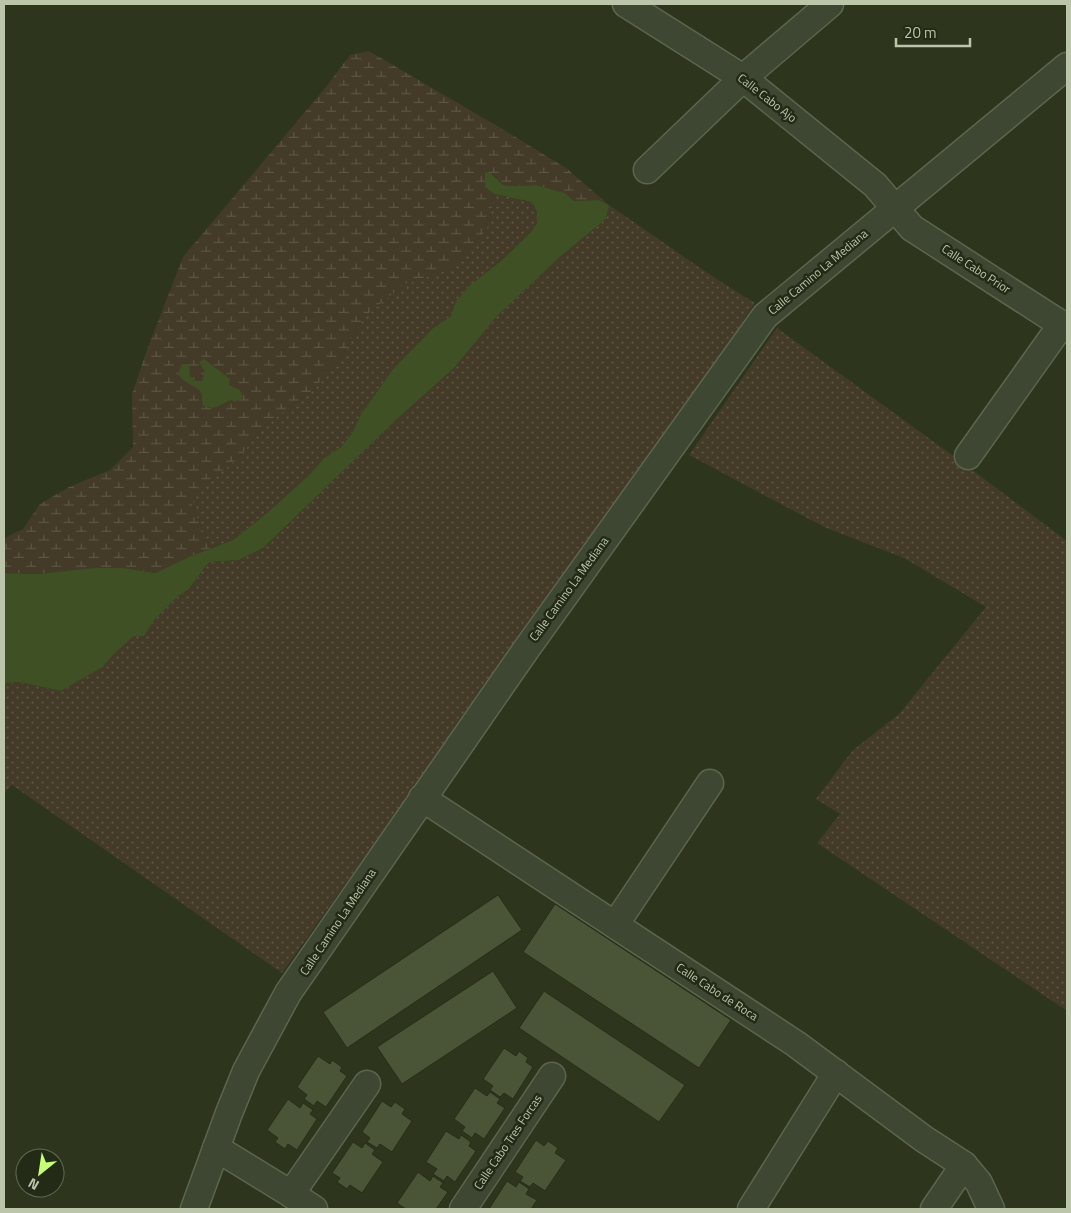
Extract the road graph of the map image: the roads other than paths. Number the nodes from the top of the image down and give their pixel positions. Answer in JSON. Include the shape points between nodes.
{"nodes":[{"id":1,"x":626,"y":4,"type":"edge"},
{"id":2,"x":830,"y":4,"type":"edge"},
{"id":3,"x":1067,"y":66,"type":"edge"},
{"id":4,"x":743,"y":78,"type":"junction"},
{"id":5,"x":647,"y":170,"type":"dead end"},
{"id":6,"x":894,"y":209,"type":"junction"},
{"id":7,"x":1065,"y":326,"type":"edge"},
{"id":8,"x":968,"y":456,"type":"dead end"},
{"id":9,"x":710,"y":783,"type":"dead end"},
{"id":10,"x":422,"y":798,"type":"junction"},
{"id":11,"x":615,"y":924,"type":"junction"},
{"id":12,"x":836,"y":1073,"type":"junction"},
{"id":13,"x":552,"y":1076,"type":"dead end"},
{"id":14,"x":366,"y":1084,"type":"dead end"},
{"id":15,"x":216,"y":1148,"type":"junction"},
{"id":16,"x":964,"y":1166,"type":"junction"},
{"id":17,"x":291,"y":1194,"type":"junction"},
{"id":18,"x":194,"y":1209,"type":"edge"},
{"id":19,"x":314,"y":1209,"type":"edge"},
{"id":20,"x":463,"y":1209,"type":"edge"},
{"id":21,"x":751,"y":1209,"type":"edge"},
{"id":22,"x":934,"y":1209,"type":"edge"},
{"id":23,"x":991,"y":1209,"type":"edge"}],
"edges":[{"from":1,"to":4,"type":"street","name":"Calle Cabo Ajo"},
{"from":2,"to":4,"type":"street"},
{"from":3,"to":6,"type":"street","name":"Calle Camino La Mediana"},
{"from":4,"to":5,"type":"street"},
{"from":4,"to":6,"type":"street","name":"Calle Cabo Ajo","via":[[875,185]]},
{"from":6,"to":7,"type":"street","name":"Calle Cabo Prior","via":[[912,228]]},
{"from":6,"to":10,"type":"street","name":"Calle Camino La Mediana","via":[[765,316]]},
{"from":7,"to":8,"type":"street","name":"Calle Cabo Prior"},
{"from":9,"to":11,"type":"street"},
{"from":10,"to":11,"type":"street","name":"Calle Cabo de Roca"},
{"from":10,"to":15,"type":"street","name":"Calle Camino La Mediana","via":[[288,994],[246,1071]]},
{"from":11,"to":12,"type":"street","name":"Calle Cabo de Roca"},
{"from":12,"to":16,"type":"street","name":"Calle Cabo de Roca"},
{"from":12,"to":21,"type":"street"},
{"from":13,"to":20,"type":"street","name":"Calle Cabo Tres Forcas"},
{"from":14,"to":17,"type":"street"},
{"from":15,"to":17,"type":"street"},
{"from":15,"to":18,"type":"street","name":"Calle Camino La Mediana"},
{"from":16,"to":22,"type":"street"},
{"from":16,"to":23,"type":"street","name":"Calle Cabo de Roca","via":[[979,1183]]},
{"from":17,"to":19,"type":"street"}]}
